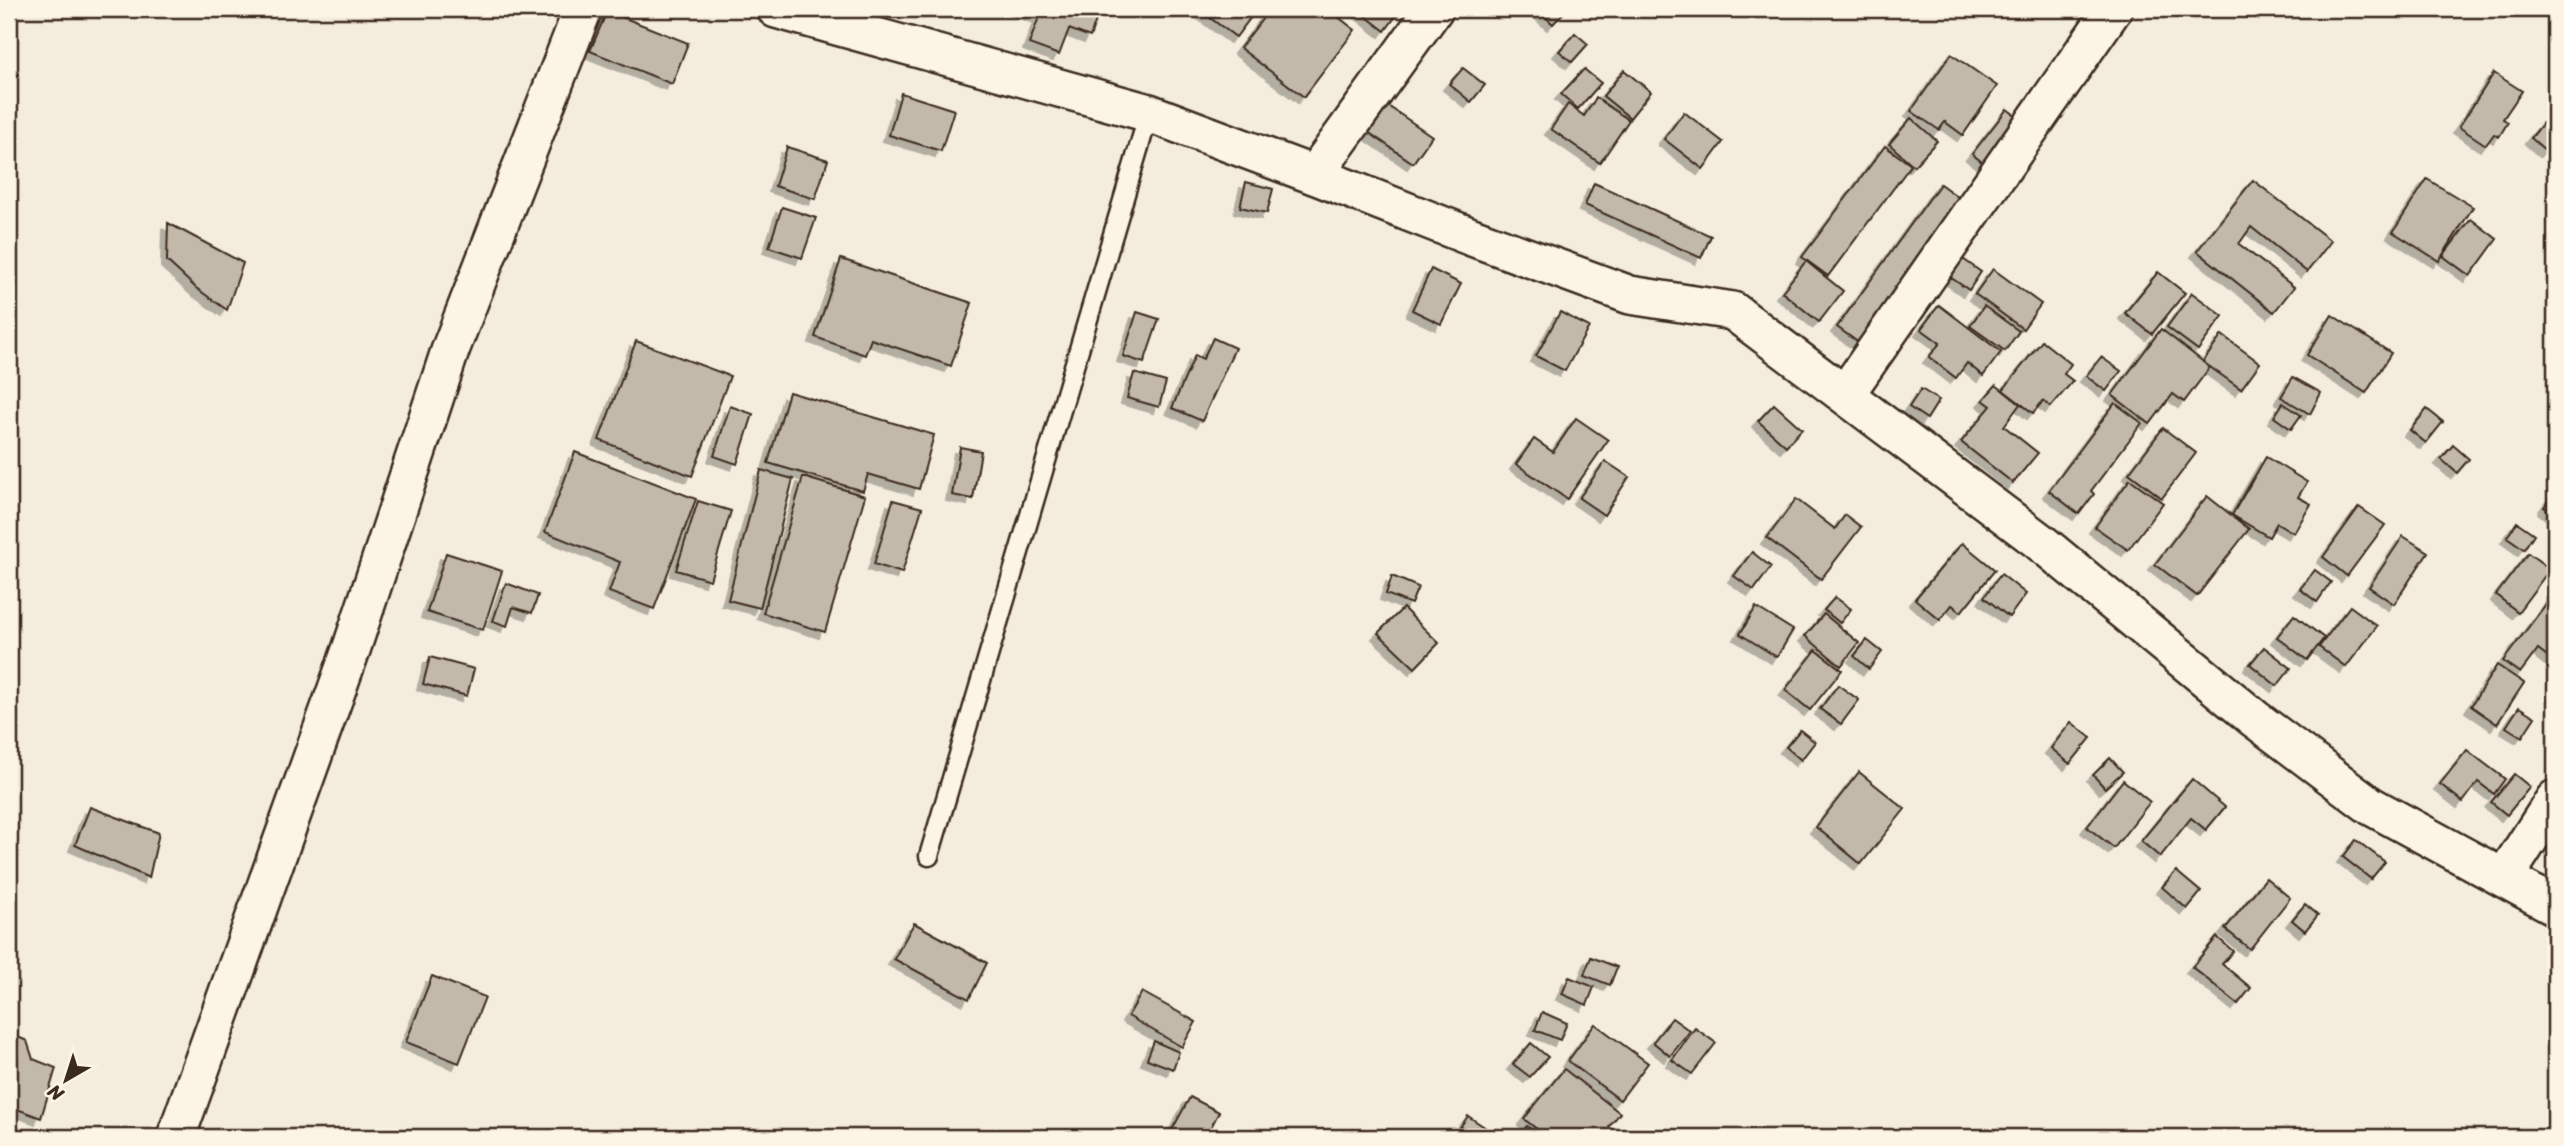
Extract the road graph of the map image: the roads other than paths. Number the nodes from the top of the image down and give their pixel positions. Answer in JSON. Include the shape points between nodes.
{"nodes":[{"id":1,"x":583,"y":9,"type":"edge"},
{"id":2,"x":776,"y":9,"type":"edge"},
{"id":3,"x":1434,"y":9,"type":"edge"},
{"id":4,"x":2113,"y":9,"type":"edge"},
{"id":5,"x":1149,"y":113,"type":"junction"},
{"id":6,"x":1314,"y":175,"type":"junction"},
{"id":7,"x":1846,"y":393,"type":"junction"},
{"id":8,"x":2555,"y":799,"type":"edge"},
{"id":9,"x":929,"y":856,"type":"dead end"},
{"id":10,"x":2504,"y":878,"type":"junction"},
{"id":11,"x":2555,"y":906,"type":"edge"},
{"id":12,"x":176,"y":1137,"type":"edge"}],
"edges":[{"from":1,"to":12,"type":"street","via":[[451,348],[352,647]]},
{"from":2,"to":5,"type":"street"},
{"from":3,"to":6,"type":"street"},
{"from":4,"to":7,"type":"street"},
{"from":5,"to":6,"type":"street"},
{"from":5,"to":9,"type":"lane"},
{"from":6,"to":7,"type":"street","via":[[1630,295],[1733,310]]},
{"from":7,"to":10,"type":"street","via":[[2371,806]]},
{"from":8,"to":10,"type":"street"},
{"from":10,"to":11,"type":"street"}]}
